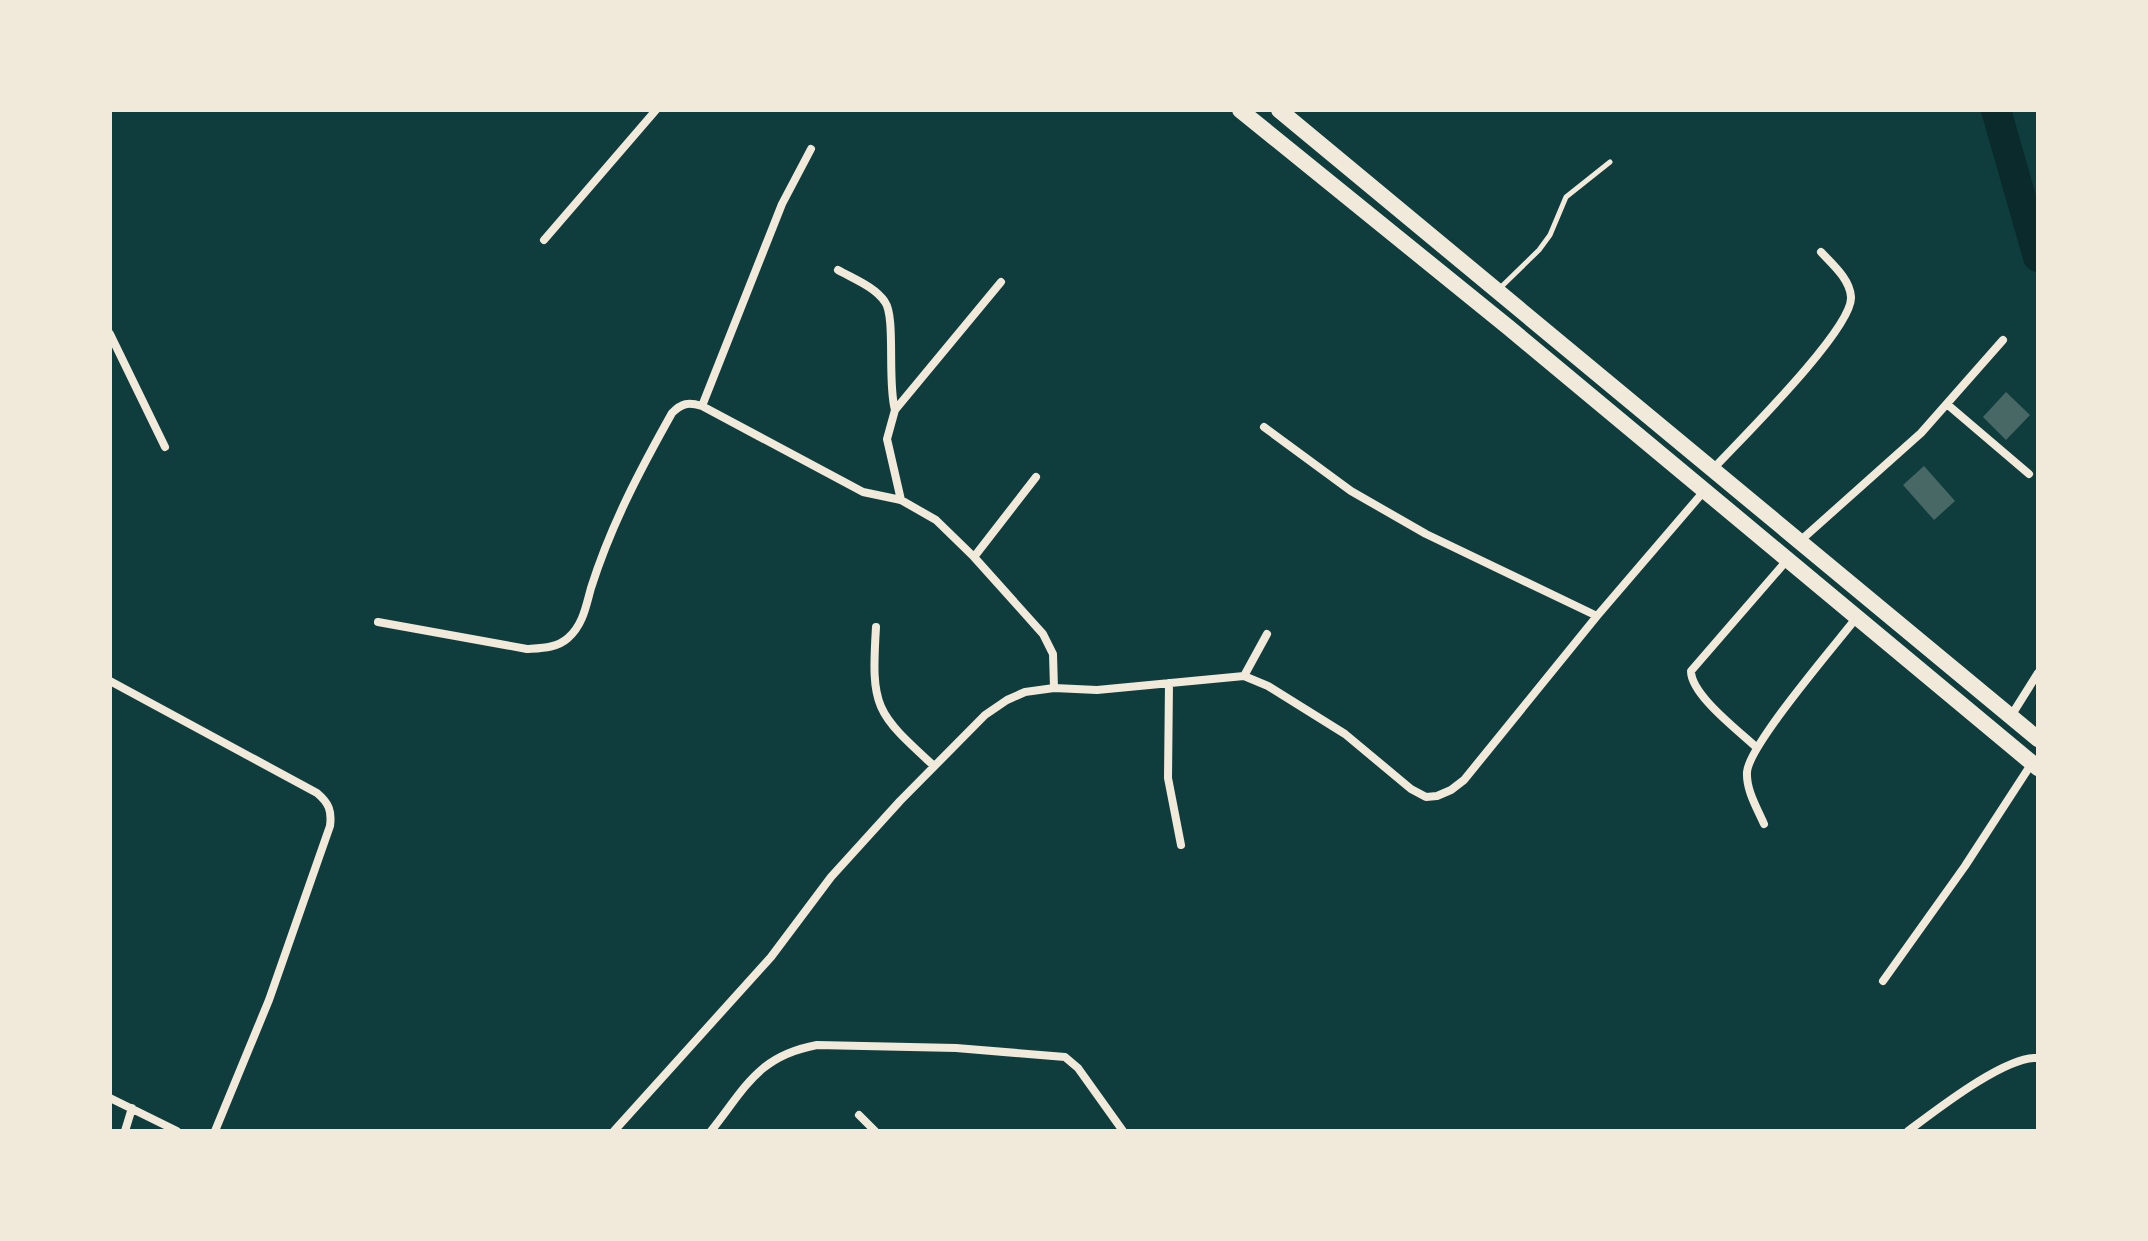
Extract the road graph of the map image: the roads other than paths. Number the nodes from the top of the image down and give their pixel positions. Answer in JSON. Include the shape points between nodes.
{"nodes":[{"id":1,"x":656,"y":110,"type":"edge"},
{"id":2,"x":1240,"y":110,"type":"edge"},
{"id":3,"x":1279,"y":110,"type":"edge"},
{"id":4,"x":811,"y":149,"type":"dead end"},
{"id":5,"x":1610,"y":162,"type":"dead end"},
{"id":6,"x":544,"y":240,"type":"dead end"},
{"id":7,"x":1821,"y":252,"type":"dead end"},
{"id":8,"x":838,"y":270,"type":"dead end"},
{"id":9,"x":1001,"y":282,"type":"dead end"},
{"id":10,"x":1499,"y":290,"type":"junction"},
{"id":11,"x":110,"y":334,"type":"edge"},
{"id":12,"x":2003,"y":340,"type":"dead end"},
{"id":13,"x":1948,"y":405,"type":"junction"},
{"id":14,"x":702,"y":406,"type":"junction"},
{"id":15,"x":895,"y":410,"type":"junction"},
{"id":16,"x":1264,"y":427,"type":"dead end"},
{"id":17,"x":165,"y":447,"type":"dead end"},
{"id":18,"x":1713,"y":469,"type":"junction"},
{"id":19,"x":2029,"y":474,"type":"dead end"},
{"id":20,"x":1036,"y":477,"type":"dead end"},
{"id":21,"x":1705,"y":490,"type":"junction"},
{"id":22,"x":901,"y":500,"type":"junction"},
{"id":23,"x":1800,"y":541,"type":"junction"},
{"id":24,"x":974,"y":557,"type":"junction"},
{"id":25,"x":1788,"y":559,"type":"junction"},
{"id":26,"x":1597,"y":616,"type":"junction"},
{"id":27,"x":1858,"y":616,"type":"junction"},
{"id":28,"x":378,"y":622,"type":"dead end"},
{"id":29,"x":876,"y":627,"type":"dead end"},
{"id":30,"x":1267,"y":634,"type":"dead end"},
{"id":31,"x":2038,"y":673,"type":"edge"},
{"id":32,"x":1244,"y":676,"type":"junction"},
{"id":33,"x":110,"y":681,"type":"edge"},
{"id":34,"x":1169,"y":683,"type":"junction"},
{"id":35,"x":1054,"y":688,"type":"junction"},
{"id":36,"x":2010,"y":717,"type":"junction"},
{"id":37,"x":2038,"y":739,"type":"edge"},
{"id":38,"x":1757,"y":748,"type":"junction"},
{"id":39,"x":934,"y":766,"type":"junction"},
{"id":40,"x":2035,"y":766,"type":"edge"},
{"id":41,"x":1764,"y":824,"type":"dead end"},
{"id":42,"x":1181,"y":845,"type":"dead end"},
{"id":43,"x":1883,"y":981,"type":"dead end"},
{"id":44,"x":2038,"y":1058,"type":"edge"},
{"id":45,"x":110,"y":1098,"type":"edge"},
{"id":46,"x":132,"y":1108,"type":"junction"},
{"id":47,"x":859,"y":1115,"type":"dead end"},
{"id":48,"x":617,"y":1128,"type":"edge"},
{"id":49,"x":125,"y":1131,"type":"edge"},
{"id":50,"x":177,"y":1131,"type":"edge"},
{"id":51,"x":215,"y":1131,"type":"edge"},
{"id":52,"x":630,"y":1131,"type":"edge"},
{"id":53,"x":711,"y":1131,"type":"edge"},
{"id":54,"x":875,"y":1131,"type":"edge"},
{"id":55,"x":1123,"y":1131,"type":"edge"},
{"id":56,"x":1908,"y":1131,"type":"edge"}],
"edges":[{"from":1,"to":6,"type":"street"},
{"from":2,"to":21,"type":"main road"},
{"from":3,"to":10,"type":"main road"},
{"from":4,"to":14,"type":"street","via":[[782,204]]},
{"from":5,"to":10,"type":"lane","via":[[1566,197],[1550,235]]},
{"from":7,"to":18,"type":"street","via":[[1848,286],[1849,309],[1815,358]]},
{"from":8,"to":15,"type":"street","via":[[875,291],[889,309]]},
{"from":9,"to":15,"type":"street"},
{"from":10,"to":18,"type":"main road"},
{"from":11,"to":17,"type":"street"},
{"from":12,"to":13,"type":"street"},
{"from":13,"to":19,"type":"street"},
{"from":13,"to":23,"type":"street"},
{"from":14,"to":22,"type":"street","via":[[863,492]]},
{"from":14,"to":28,"type":"street","via":[[680,405],[672,413],[630,488],[581,622],[568,639],[549,648],[527,649]]},
{"from":15,"to":22,"type":"street","via":[[887,439]]},
{"from":16,"to":26,"type":"street","via":[[1351,491],[1413,527]]},
{"from":18,"to":23,"type":"main road"},
{"from":20,"to":24,"type":"street"},
{"from":21,"to":25,"type":"main road"},
{"from":21,"to":26,"type":"street"},
{"from":22,"to":24,"type":"street","via":[[936,520]]},
{"from":23,"to":36,"type":"main road"},
{"from":24,"to":35,"type":"street","via":[[1043,634],[1053,654]]},
{"from":25,"to":27,"type":"main road"},
{"from":25,"to":38,"type":"street","via":[[1691,671],[1707,701]]},
{"from":26,"to":32,"type":"street","via":[[1464,780],[1437,796],[1411,789],[1345,734]]},
{"from":27,"to":38,"type":"street"},
{"from":27,"to":40,"type":"main road"},
{"from":29,"to":39,"type":"street","via":[[876,697],[896,730]]},
{"from":30,"to":32,"type":"street"},
{"from":31,"to":36,"type":"street"},
{"from":32,"to":34,"type":"street"},
{"from":33,"to":51,"type":"street","via":[[317,793],[332,814],[269,1000]]},
{"from":34,"to":35,"type":"street"},
{"from":34,"to":42,"type":"street","via":[[1168,778]]},
{"from":35,"to":39,"type":"street","via":[[1007,700]]},
{"from":36,"to":37,"type":"main road"},
{"from":38,"to":41,"type":"street","via":[[1746,776]]},
{"from":39,"to":48,"type":"street","via":[[831,877],[771,957]]},
{"from":40,"to":43,"type":"street"},
{"from":44,"to":56,"type":"street","via":[[2006,1067]]},
{"from":45,"to":46,"type":"street"},
{"from":46,"to":49,"type":"street"},
{"from":46,"to":50,"type":"street"},
{"from":47,"to":54,"type":"street"},
{"from":48,"to":52,"type":"street"},
{"from":53,"to":55,"type":"street","via":[[767,1063],[817,1045],[1065,1057]]}]}
